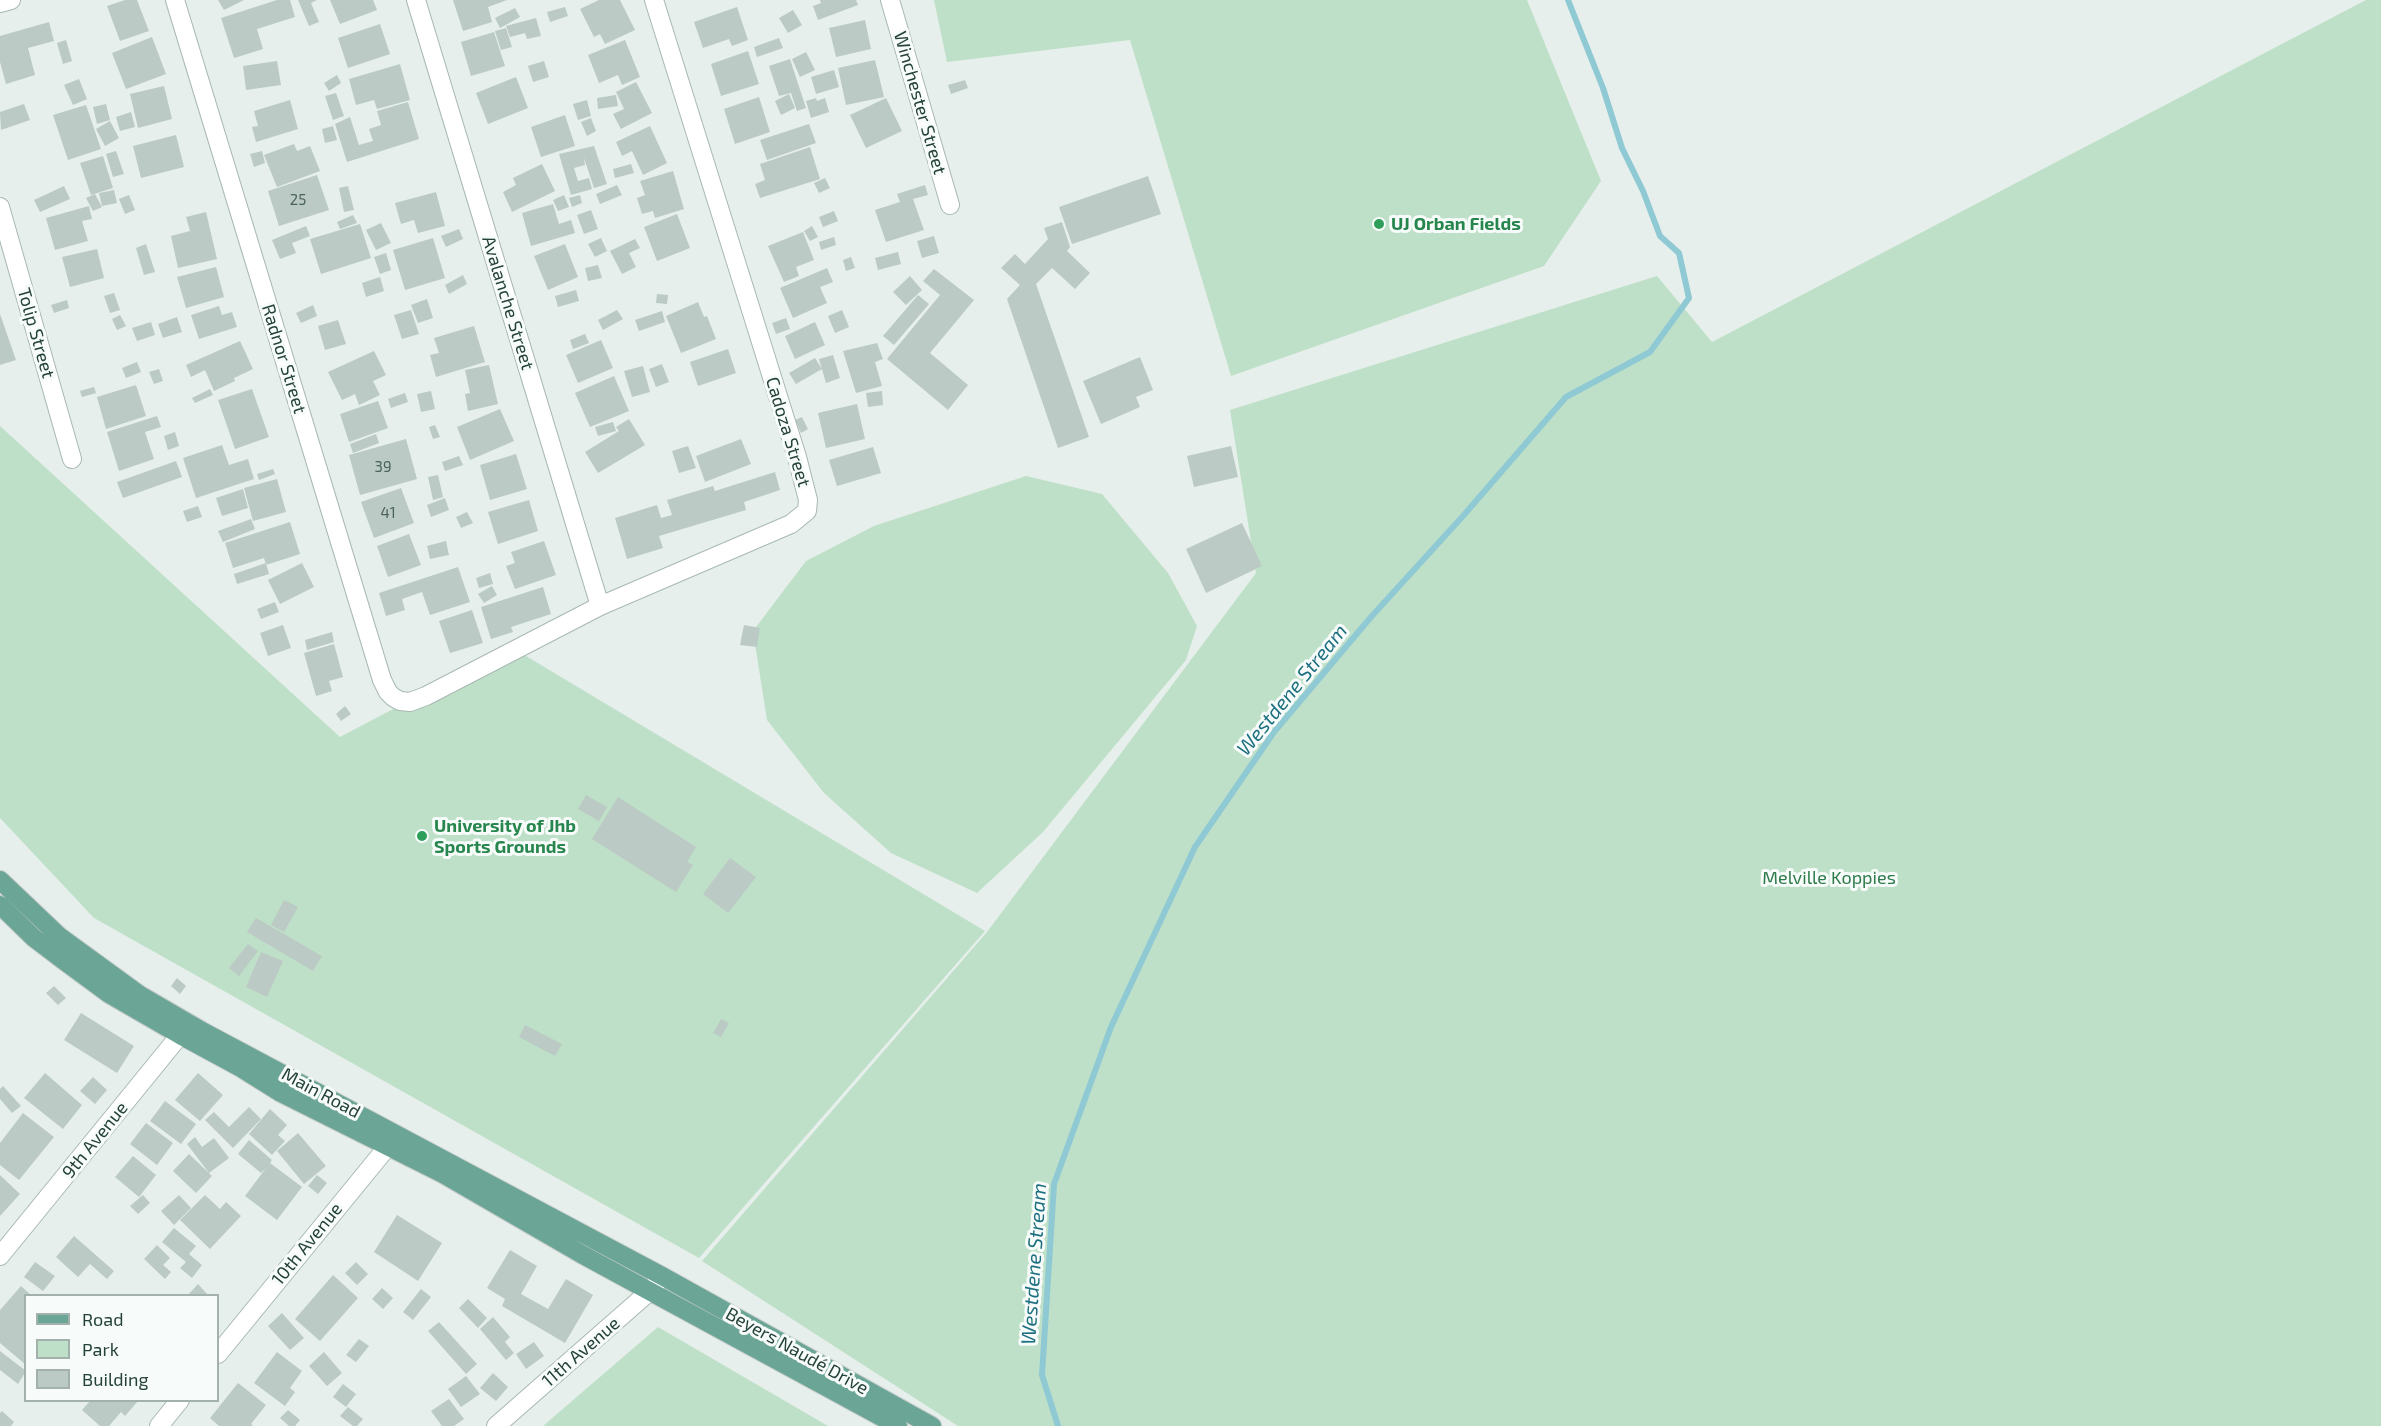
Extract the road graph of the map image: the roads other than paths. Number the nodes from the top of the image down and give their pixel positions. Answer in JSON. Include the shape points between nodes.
{"nodes":[{"id":1,"x":11,"y":0,"type":"edge"},
{"id":2,"x":175,"y":0,"type":"edge"},
{"id":3,"x":416,"y":0,"type":"edge"},
{"id":4,"x":654,"y":0,"type":"edge"},
{"id":5,"x":890,"y":0,"type":"edge"},
{"id":6,"x":0,"y":3,"type":"edge"},
{"id":7,"x":950,"y":205,"type":"dead end"},
{"id":8,"x":0,"y":207,"type":"edge"},
{"id":9,"x":72,"y":459,"type":"dead end"},
{"id":10,"x":600,"y":606,"type":"junction"},
{"id":11,"x":410,"y":702,"type":"joint"},
{"id":12,"x":2,"y":893,"type":"edge"},
{"id":13,"x":185,"y":1029,"type":"junction"},
{"id":14,"x":392,"y":1139,"type":"junction"},
{"id":15,"x":0,"y":1256,"type":"edge"},
{"id":16,"x":662,"y":1276,"type":"junction"},
{"id":17,"x":650,"y":1291,"type":"junction"},
{"id":18,"x":219,"y":1353,"type":"edge"},
{"id":19,"x":179,"y":1402,"type":"edge"},
{"id":20,"x":159,"y":1426,"type":"edge"},
{"id":21,"x":496,"y":1426,"type":"edge"},
{"id":22,"x":898,"y":1426,"type":"edge"},
{"id":23,"x":932,"y":1426,"type":"edge"}],
"edges":[{"from":1,"to":6,"type":"street"},
{"from":2,"to":11,"type":"street","name":"Radnor Street","via":[[382,680],[393,697]]},
{"from":3,"to":10,"type":"street","name":"Avalanche Street"},
{"from":4,"to":10,"type":"street","name":"Cadoza Street","via":[[808,500],[807,511],[791,524]]},
{"from":5,"to":7,"type":"street","name":"Winchester Street"},
{"from":8,"to":9,"type":"street","name":"Tolip Street"},
{"from":10,"to":11,"type":"street","name":"Cadoza Street"},
{"from":12,"to":13,"type":"main road","name":"Main Road"},
{"from":13,"to":14,"type":"main road","name":"Main Road"},
{"from":13,"to":15,"type":"street","name":"9th Avenue"},
{"from":14,"to":16,"type":"main road","name":"Main Road"},
{"from":14,"to":17,"type":"main road","name":"Main Road","via":[[443,1174]]},
{"from":14,"to":18,"type":"street","name":"10th Avenue"},
{"from":16,"to":17,"type":"street","name":"11th Avenue"},
{"from":16,"to":23,"type":"main road","name":"Beyers Naudé Drive"},
{"from":17,"to":21,"type":"street","name":"11th Avenue"},
{"from":17,"to":22,"type":"main road","name":"Beyers Naudé Drive"},
{"from":19,"to":20,"type":"street"}]}
